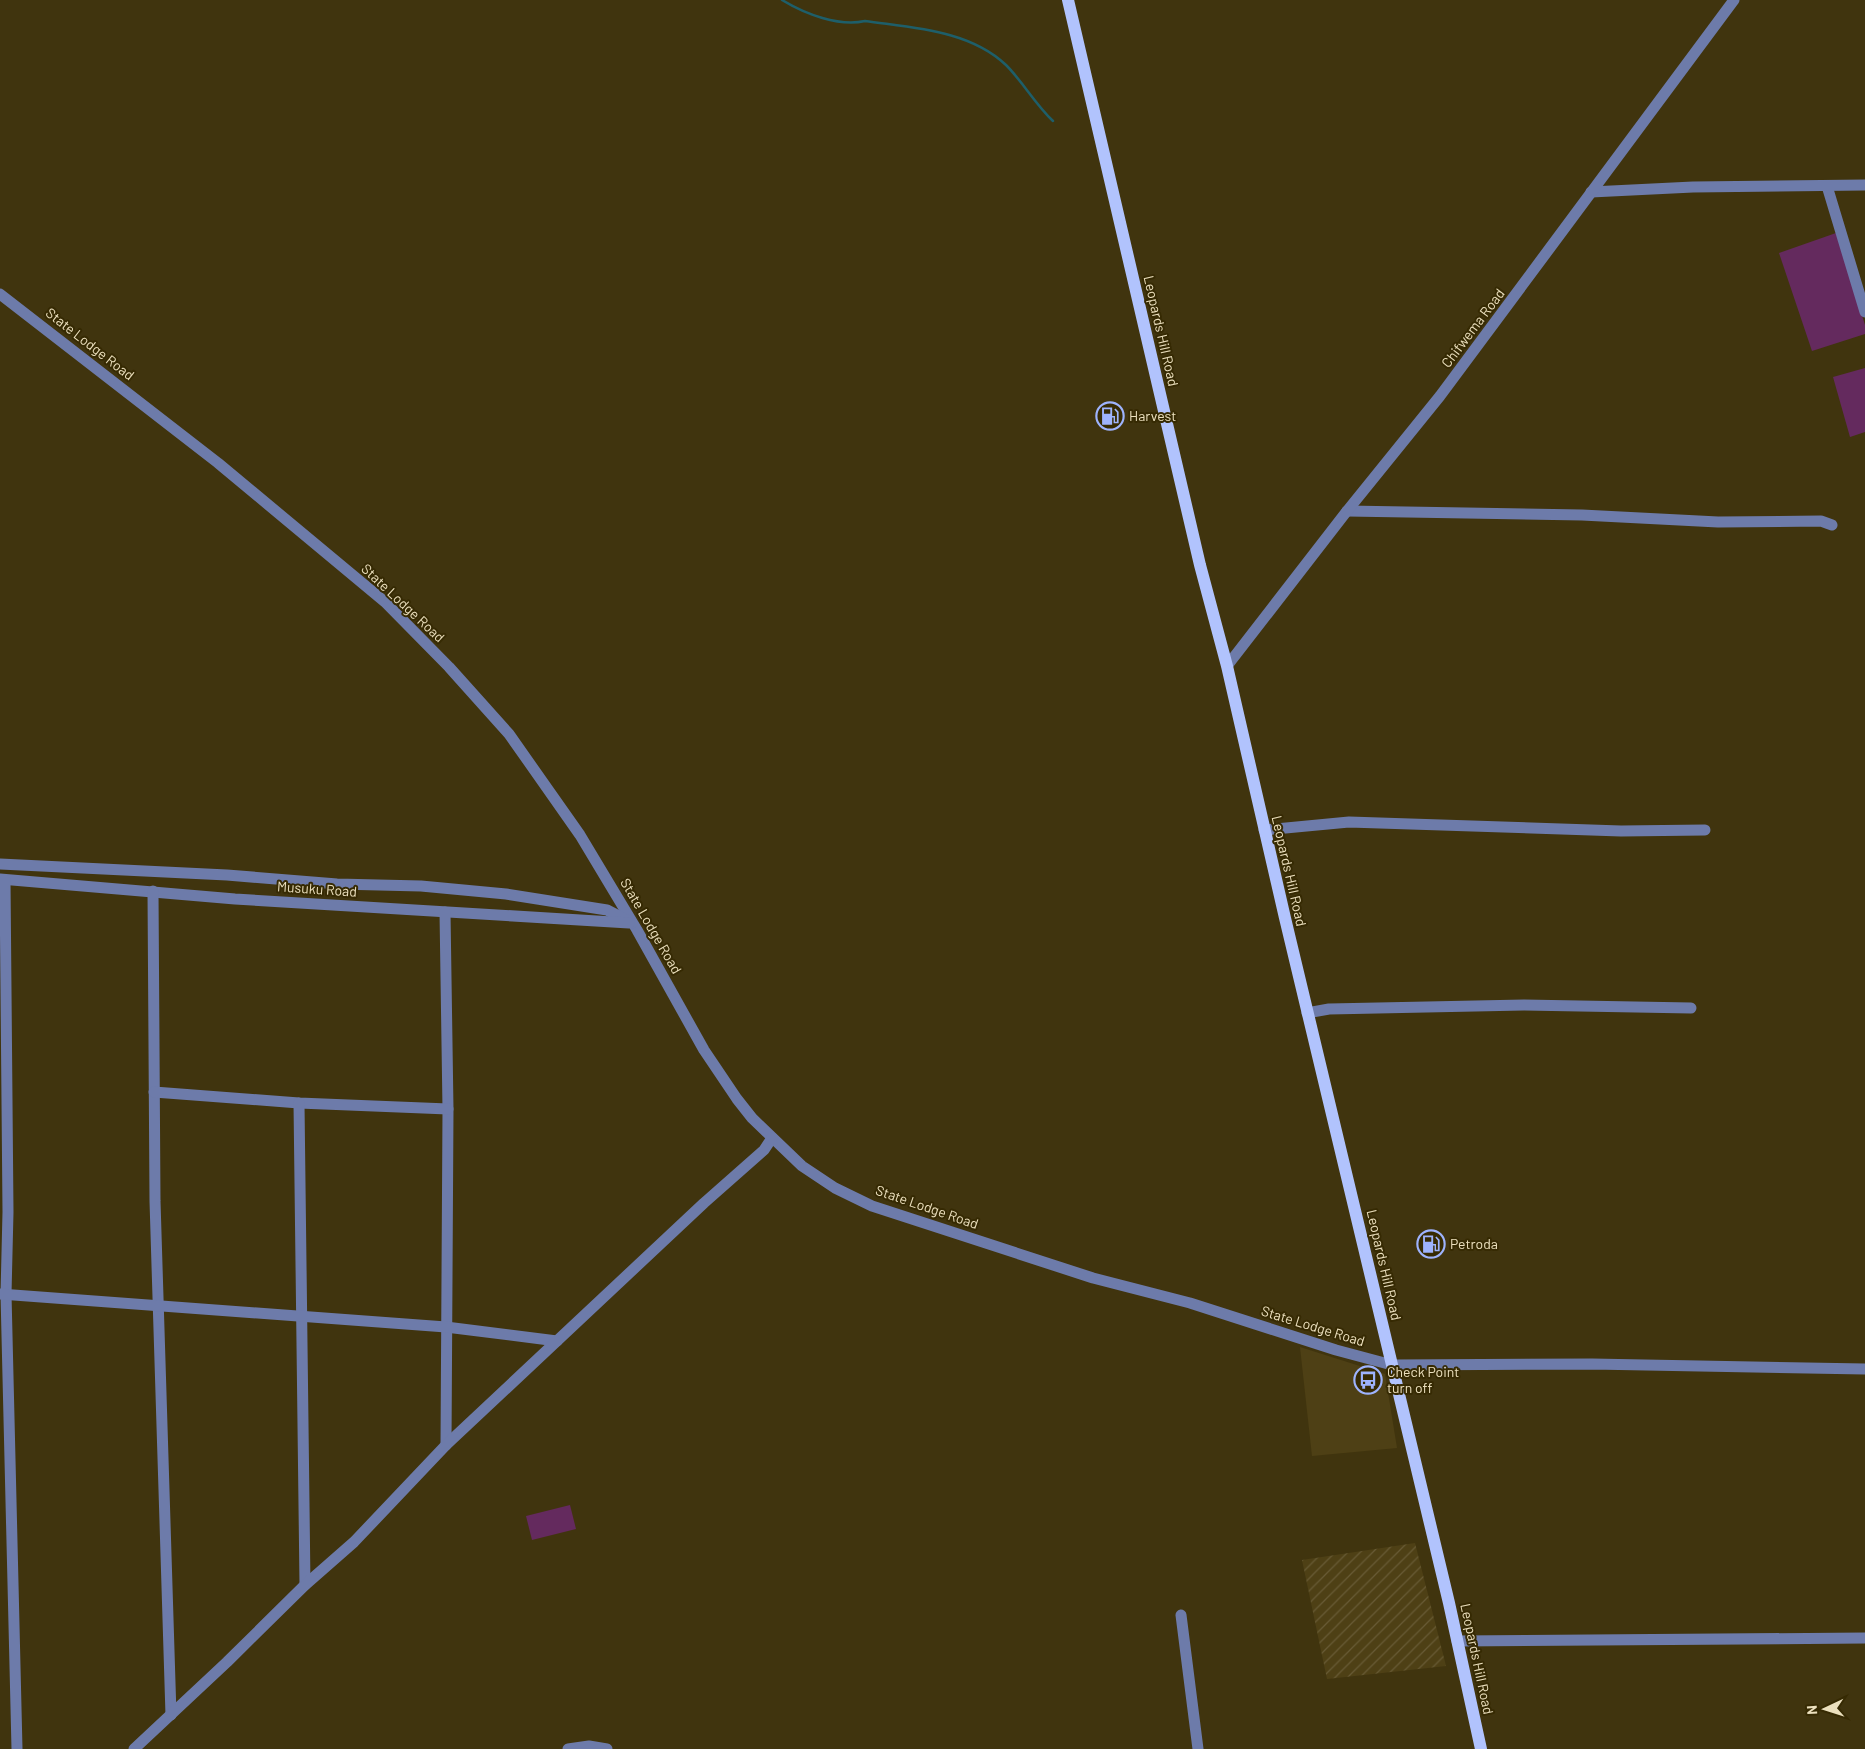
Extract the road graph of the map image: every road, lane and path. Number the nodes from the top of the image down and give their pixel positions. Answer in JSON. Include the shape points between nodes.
{"nodes":[{"id":1,"x":1068,"y":0,"type":"edge"},
{"id":2,"x":1734,"y":0,"type":"edge"},
{"id":3,"x":1865,"y":185,"type":"edge"},
{"id":4,"x":1827,"y":186,"type":"junction"},
{"id":5,"x":1591,"y":192,"type":"junction"},
{"id":6,"x":0,"y":294,"type":"edge"},
{"id":7,"x":1865,"y":312,"type":"edge"},
{"id":8,"x":1347,"y":511,"type":"junction"},
{"id":9,"x":1832,"y":525,"type":"dead end"},
{"id":10,"x":1227,"y":666,"type":"junction"},
{"id":11,"x":1264,"y":830,"type":"junction"},
{"id":12,"x":1705,"y":830,"type":"dead end"},
{"id":13,"x":0,"y":864,"type":"edge"},
{"id":14,"x":3,"y":879,"type":"edge"},
{"id":15,"x":153,"y":891,"type":"junction"},
{"id":16,"x":445,"y":912,"type":"junction"},
{"id":17,"x":633,"y":923,"type":"junction"},
{"id":18,"x":1691,"y":1008,"type":"dead end"},
{"id":19,"x":1307,"y":1013,"type":"junction"},
{"id":20,"x":154,"y":1092,"type":"junction"},
{"id":21,"x":299,"y":1103,"type":"junction"},
{"id":22,"x":448,"y":1109,"type":"junction"},
{"id":23,"x":772,"y":1138,"type":"junction"},
{"id":24,"x":3,"y":1294,"type":"edge"},
{"id":25,"x":158,"y":1306,"type":"junction"},
{"id":26,"x":301,"y":1315,"type":"junction"},
{"id":27,"x":446,"y":1327,"type":"junction"},
{"id":28,"x":557,"y":1341,"type":"junction"},
{"id":29,"x":1392,"y":1365,"type":"junction"},
{"id":30,"x":1865,"y":1369,"type":"edge"},
{"id":31,"x":446,"y":1445,"type":"junction"},
{"id":32,"x":305,"y":1585,"type":"junction"},
{"id":33,"x":1181,"y":1615,"type":"dead end"},
{"id":34,"x":1865,"y":1638,"type":"edge"},
{"id":35,"x":1457,"y":1641,"type":"junction"},
{"id":36,"x":171,"y":1715,"type":"junction"},
{"id":37,"x":17,"y":1749,"type":"edge"},
{"id":38,"x":134,"y":1749,"type":"edge"},
{"id":39,"x":568,"y":1749,"type":"edge"},
{"id":40,"x":607,"y":1749,"type":"edge"},
{"id":41,"x":1198,"y":1749,"type":"edge"},
{"id":42,"x":1481,"y":1749,"type":"edge"}],
"edges":[{"from":1,"to":10,"type":"main road","name":"Leopards Hill Road","via":[[1200,565]]},
{"from":2,"to":5,"type":"street","name":"Chifwema Road"},
{"from":3,"to":4,"type":"street"},
{"from":4,"to":5,"type":"street"},
{"from":4,"to":7,"type":"street"},
{"from":5,"to":8,"type":"street","name":"Chifwema Road","via":[[1440,396]]},
{"from":6,"to":17,"type":"street","name":"State Lodge Road","via":[[218,463],[385,602],[509,734],[580,835]]},
{"from":8,"to":9,"type":"street","via":[[1582,515],[1718,522],[1821,521]]},
{"from":8,"to":10,"type":"street","name":"Chifwema Road"},
{"from":10,"to":11,"type":"main road","name":"Leopards Hill Road"},
{"from":11,"to":12,"type":"street","via":[[1348,822],[1621,831]]},
{"from":11,"to":19,"type":"main road","name":"Leopards Hill Road"},
{"from":13,"to":17,"type":"street","via":[[468,890],[607,910]]},
{"from":14,"to":15,"type":"street","name":"Musuku Road"},
{"from":14,"to":24,"type":"street","via":[[8,1194]]},
{"from":15,"to":16,"type":"street","name":"Musuku Road"},
{"from":15,"to":20,"type":"street"},
{"from":16,"to":17,"type":"street","name":"Musuku Road"},
{"from":16,"to":22,"type":"street"},
{"from":17,"to":23,"type":"street","name":"State Lodge Road","via":[[704,1050],[736,1098]]},
{"from":18,"to":19,"type":"street","via":[[1524,1005],[1330,1009]]},
{"from":19,"to":29,"type":"main road","name":"Leopards Hill Road"},
{"from":20,"to":21,"type":"street"},
{"from":20,"to":25,"type":"street"},
{"from":21,"to":22,"type":"street"},
{"from":21,"to":26,"type":"street"},
{"from":22,"to":27,"type":"street"},
{"from":23,"to":28,"type":"street","via":[[764,1150]]},
{"from":23,"to":29,"type":"street","name":"State Lodge Road","via":[[802,1166],[835,1188],[872,1206],[1111,1284],[1190,1303]]},
{"from":24,"to":25,"type":"street"},
{"from":24,"to":37,"type":"street"},
{"from":25,"to":26,"type":"street"},
{"from":25,"to":36,"type":"street"},
{"from":26,"to":27,"type":"street"},
{"from":26,"to":32,"type":"street"},
{"from":27,"to":28,"type":"street"},
{"from":27,"to":31,"type":"street"},
{"from":28,"to":31,"type":"street"},
{"from":29,"to":30,"type":"street","name":"State Lodge Road","via":[[1592,1364]]},
{"from":29,"to":35,"type":"main road","name":"Leopards Hill Road"},
{"from":31,"to":32,"type":"street","via":[[354,1542]]},
{"from":32,"to":36,"type":"street"},
{"from":33,"to":41,"type":"street"},
{"from":34,"to":35,"type":"street"},
{"from":35,"to":42,"type":"main road","name":"Leopards Hill Road"},
{"from":36,"to":38,"type":"street"},
{"from":39,"to":40,"type":"street","via":[[589,1746]]}]}
